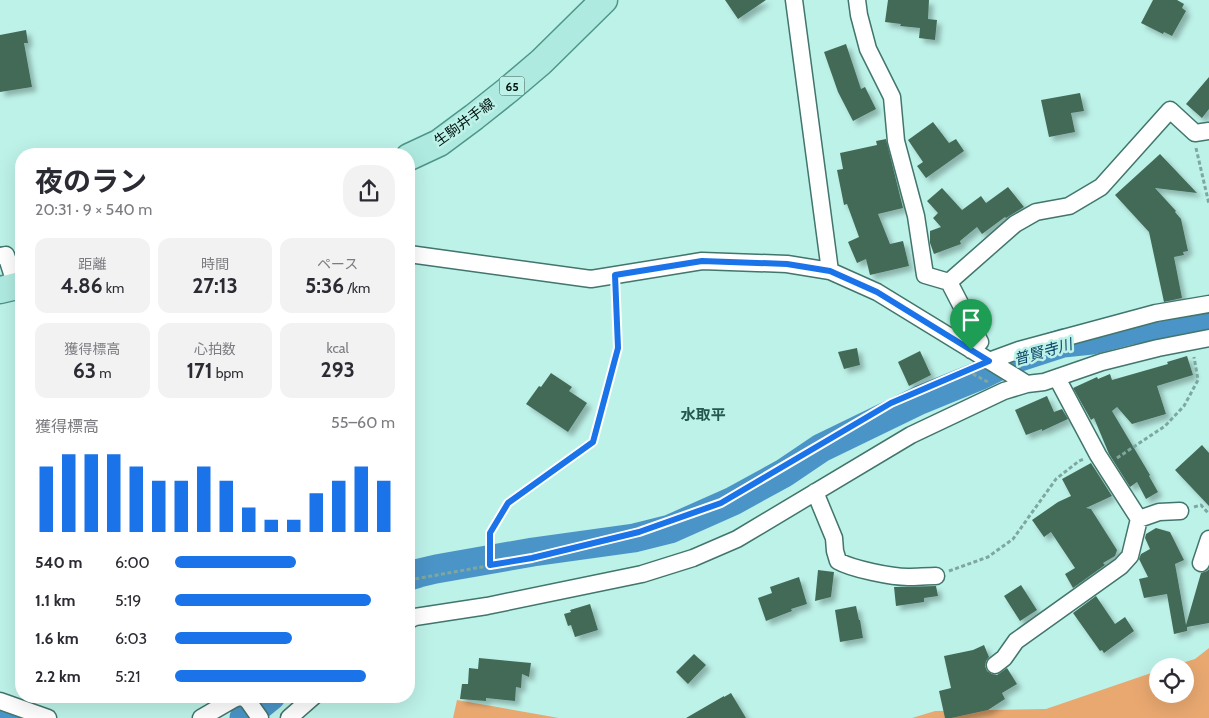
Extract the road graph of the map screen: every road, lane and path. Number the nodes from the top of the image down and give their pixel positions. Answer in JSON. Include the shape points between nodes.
{"nodes":[{"id":1,"x":604,"y":0,"type":"edge"},
{"id":2,"x":794,"y":0,"type":"edge"},
{"id":3,"x":857,"y":0,"type":"edge"},
{"id":4,"x":1202,"y":132,"type":"edge"},
{"id":5,"x":415,"y":154,"type":"edge"},
{"id":6,"x":1209,"y":204,"type":"edge"},
{"id":7,"x":415,"y":255,"type":"edge"},
{"id":8,"x":0,"y":256,"type":"edge"},
{"id":9,"x":830,"y":271,"type":"junction"},
{"id":10,"x":615,"y":275,"type":"junction"},
{"id":11,"x":949,"y":282,"type":"junction"},
{"id":12,"x":12,"y":287,"type":"edge"},
{"id":13,"x":1209,"y":304,"type":"edge"},
{"id":14,"x":1209,"y":338,"type":"edge"},
{"id":15,"x":1192,"y":341,"type":"junction"},
{"id":16,"x":971,"y":350,"type":"junction"},
{"id":17,"x":992,"y":362,"type":"junction"},
{"id":18,"x":1057,"y":378,"type":"junction"},
{"id":19,"x":1027,"y":384,"type":"junction"},
{"id":20,"x":1098,"y":455,"type":"junction"},
{"id":21,"x":815,"y":492,"type":"junction"},
{"id":22,"x":1180,"y":511,"type":"dead end"},
{"id":23,"x":1139,"y":519,"type":"junction"},
{"id":24,"x":1209,"y":539,"type":"edge"},
{"id":25,"x":1201,"y":563,"type":"dead end"},
{"id":26,"x":490,"y":565,"type":"junction"},
{"id":27,"x":936,"y":576,"type":"joint"},
{"id":28,"x":415,"y":579,"type":"edge"},
{"id":29,"x":415,"y":617,"type":"edge"},
{"id":30,"x":995,"y":664,"type":"dead end"},
{"id":31,"x":0,"y":701,"type":"edge"},
{"id":32,"x":227,"y":703,"type":"edge"},
{"id":33,"x":248,"y":703,"type":"edge"},
{"id":34,"x":306,"y":703,"type":"edge"},
{"id":35,"x":48,"y":718,"type":"edge"},
{"id":36,"x":201,"y":718,"type":"edge"},
{"id":37,"x":260,"y":718,"type":"edge"},
{"id":38,"x":290,"y":718,"type":"edge"}],
"edges":[{"from":1,"to":5,"type":"main road","name":"生駒井手線","number":"65","via":[[508,90],[438,143]]},
{"from":2,"to":9,"type":"street"},
{"from":3,"to":11,"type":"street","via":[[868,49],[892,97],[896,141],[916,216],[925,275]]},
{"from":4,"to":6,"type":"path","via":[[1196,150]]},
{"from":4,"to":11,"type":"street","via":[[1170,110],[1101,187],[1070,206],[1036,212],[1015,224]]},
{"from":7,"to":10,"type":"street","via":[[591,279]]},
{"from":8,"to":12,"type":"street","via":[[6,255]]},
{"from":9,"to":10,"type":"street","via":[[787,264],[702,261]]},
{"from":9,"to":16,"type":"street","via":[[877,292]]},
{"from":10,"to":26,"type":"path","via":[[618,348],[593,442],[508,503],[490,533]]},
{"from":11,"to":16,"type":"street","via":[[980,342]]},
{"from":13,"to":17,"type":"street","via":[[1156,313],[1020,350]]},
{"from":14,"to":15,"type":"street"},
{"from":15,"to":18,"type":"street","via":[[1102,362]]},
{"from":15,"to":20,"type":"path","via":[[1198,380],[1184,406],[1165,426],[1116,459]]},
{"from":16,"to":17,"type":"street"},
{"from":17,"to":19,"type":"street"},
{"from":17,"to":26,"type":"path","via":[[891,403],[721,503],[639,532]]},
{"from":18,"to":19,"type":"street"},
{"from":18,"to":20,"type":"street"},
{"from":19,"to":21,"type":"street","via":[[1004,391],[911,435]]},
{"from":20,"to":23,"type":"street"},
{"from":20,"to":27,"type":"path","via":[[1079,461],[1056,479],[1013,539],[988,557]]},
{"from":21,"to":27,"type":"street","via":[[834,538],[838,561],[906,577]]},
{"from":21,"to":29,"type":"street","via":[[737,539],[693,558],[642,574],[487,606]]},
{"from":22,"to":23,"type":"street","via":[[1159,512]]},
{"from":23,"to":30,"type":"street","via":[[1130,556],[1122,566],[1016,641],[1004,658]]},
{"from":24,"to":25,"type":"street"},
{"from":26,"to":28,"type":"path"},
{"from":31,"to":35,"type":"street"},
{"from":32,"to":36,"type":"street"},
{"from":33,"to":37,"type":"street"},
{"from":34,"to":38,"type":"street"}]}
